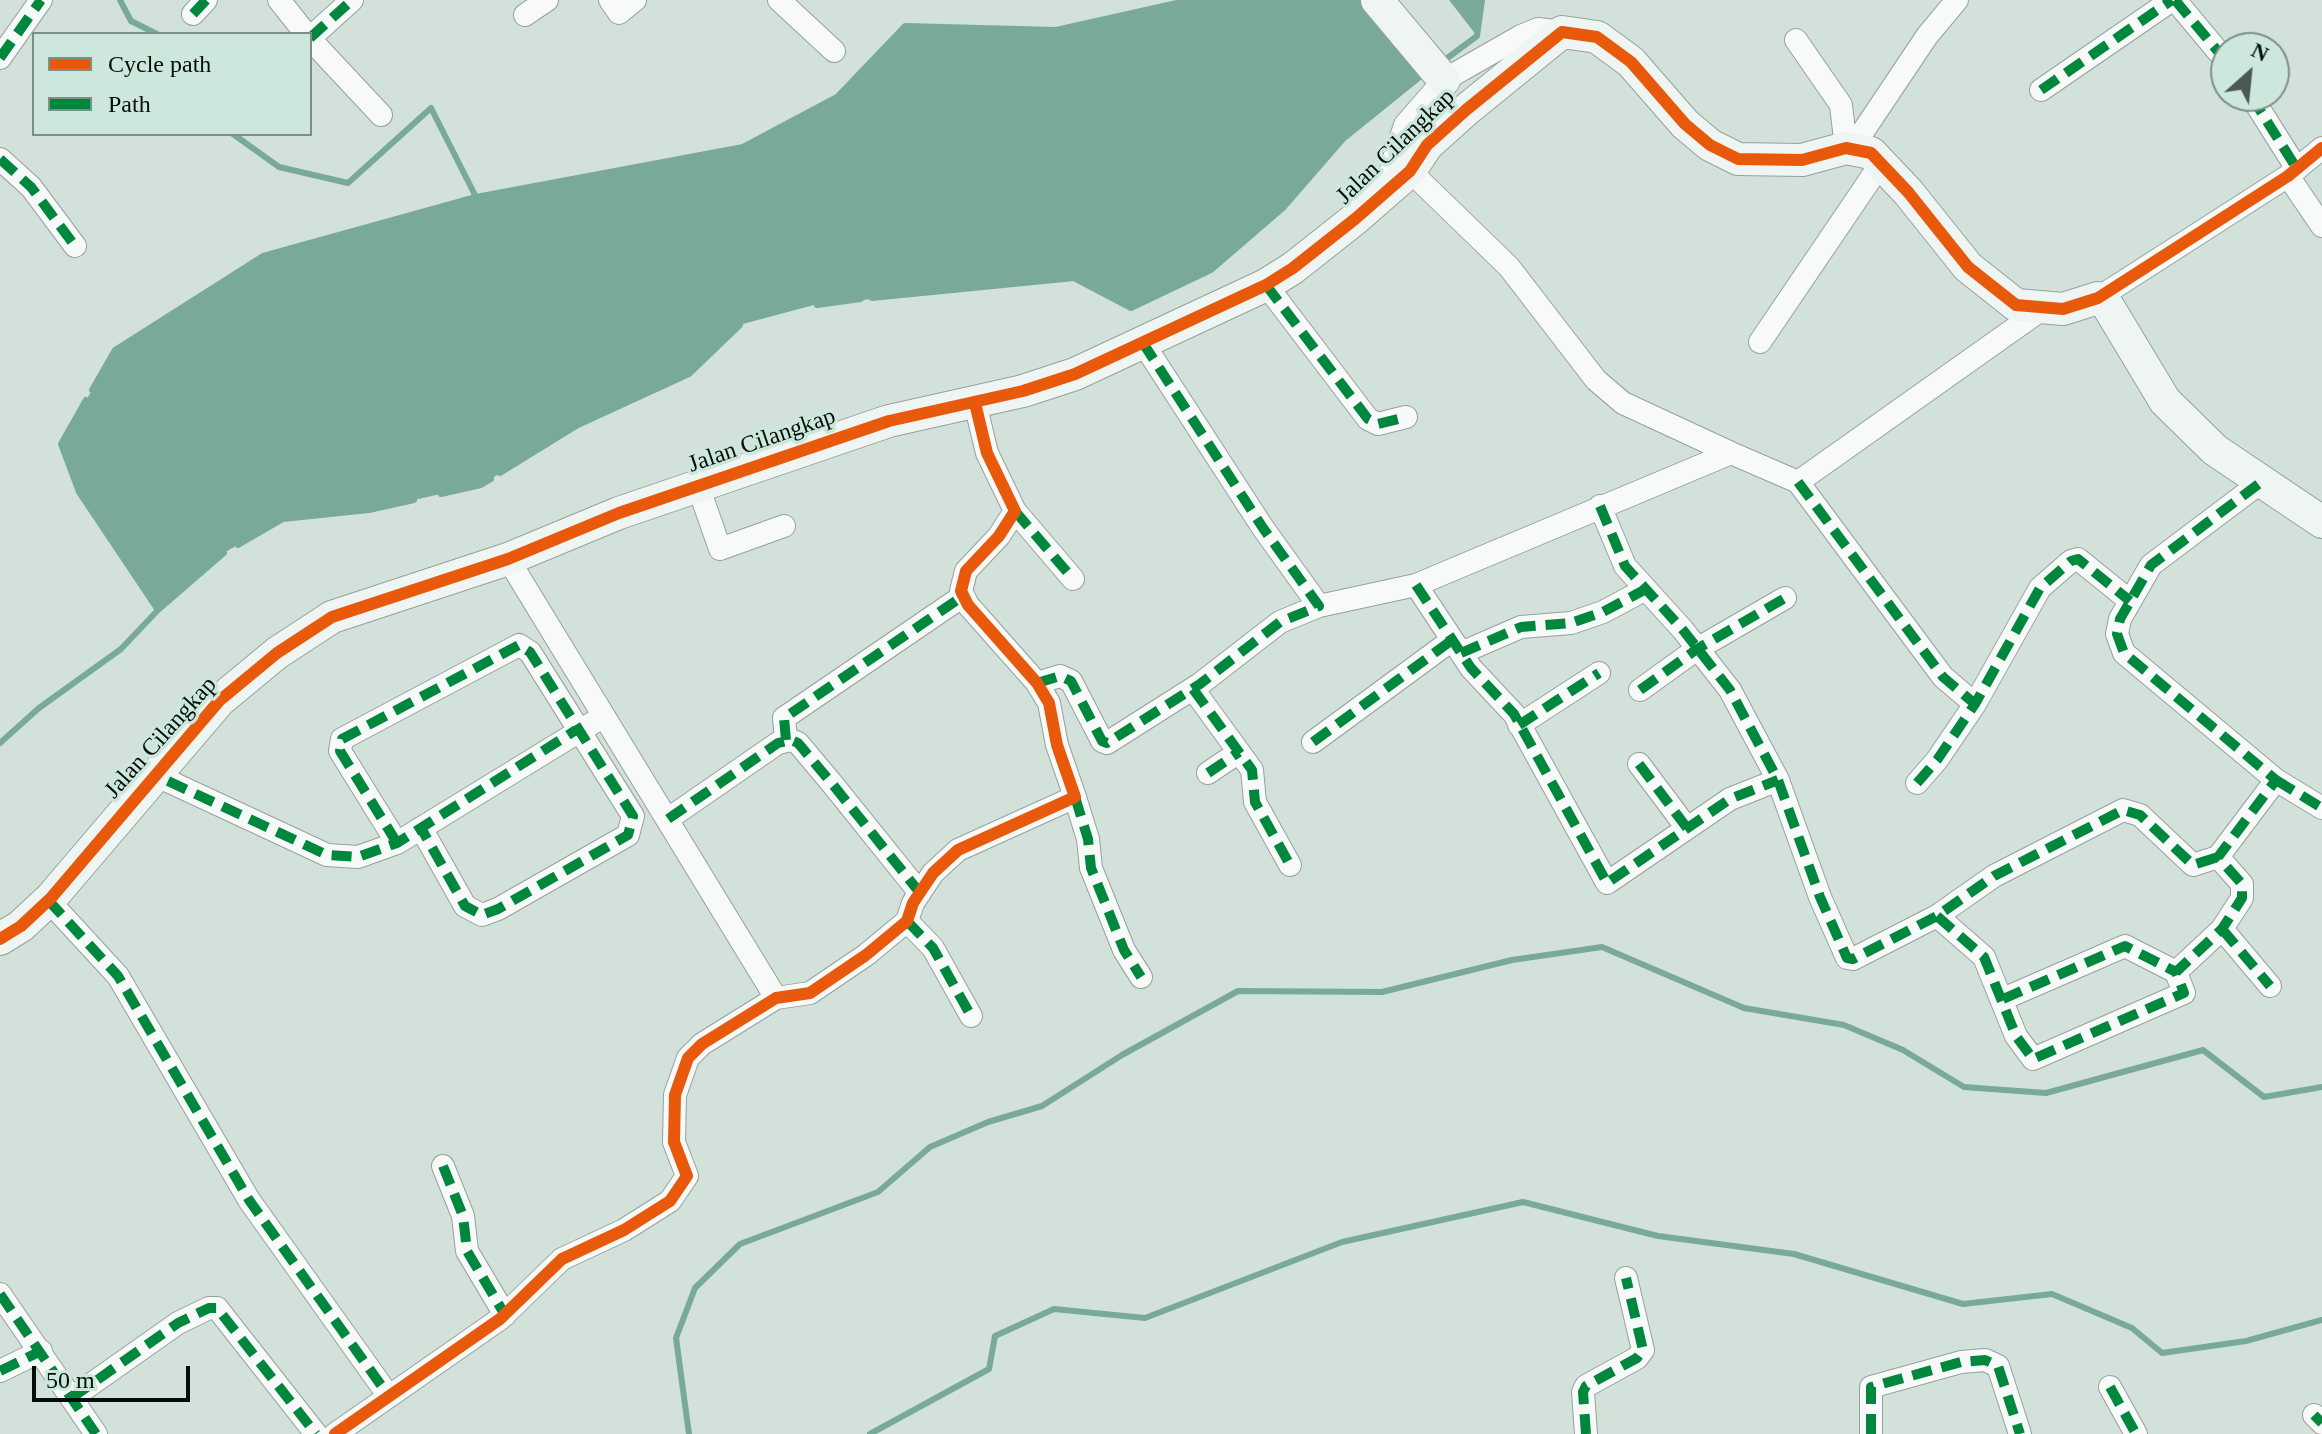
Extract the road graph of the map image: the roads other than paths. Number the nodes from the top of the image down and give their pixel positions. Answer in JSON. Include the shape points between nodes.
{"nodes":[{"id":1,"x":41,"y":0,"type":"edge"},
{"id":2,"x":279,"y":0,"type":"edge"},
{"id":3,"x":352,"y":0,"type":"edge"},
{"id":4,"x":547,"y":0,"type":"edge"},
{"id":5,"x":610,"y":0,"type":"edge"},
{"id":6,"x":635,"y":0,"type":"edge"},
{"id":7,"x":779,"y":0,"type":"edge"},
{"id":8,"x":1377,"y":0,"type":"edge"},
{"id":9,"x":1957,"y":0,"type":"edge"},
{"id":10,"x":2173,"y":0,"type":"edge"},
{"id":11,"x":525,"y":15,"type":"dead end"},
{"id":12,"x":305,"y":32,"type":"edge"},
{"id":13,"x":1567,"y":32,"type":"junction"},
{"id":14,"x":312,"y":34,"type":"edge"},
{"id":15,"x":312,"y":40,"type":"edge"},
{"id":16,"x":1796,"y":40,"type":"dead end"},
{"id":17,"x":2210,"y":43,"type":"edge"},
{"id":18,"x":834,"y":51,"type":"dead end"},
{"id":19,"x":0,"y":58,"type":"edge"},
{"id":20,"x":1436,"y":71,"type":"junction"},
{"id":21,"x":2041,"y":90,"type":"dead end"},
{"id":22,"x":2260,"y":112,"type":"edge"},
{"id":23,"x":381,"y":115,"type":"dead end"},
{"id":24,"x":1849,"y":148,"type":"junction"},
{"id":25,"x":2322,"y":148,"type":"edge"},
{"id":26,"x":0,"y":159,"type":"edge"},
{"id":27,"x":1882,"y":162,"type":"junction"},
{"id":28,"x":2292,"y":172,"type":"junction"},
{"id":29,"x":1399,"y":181,"type":"junction"},
{"id":30,"x":2322,"y":226,"type":"edge"},
{"id":31,"x":75,"y":246,"type":"dead end"},
{"id":32,"x":1266,"y":285,"type":"junction"},
{"id":33,"x":2098,"y":298,"type":"junction"},
{"id":34,"x":2045,"y":307,"type":"junction"},
{"id":35,"x":1760,"y":342,"type":"dead end"},
{"id":36,"x":1143,"y":343,"type":"junction"},
{"id":37,"x":975,"y":403,"type":"junction"},
{"id":38,"x":1406,"y":417,"type":"dead end"},
{"id":39,"x":1731,"y":453,"type":"junction"},
{"id":40,"x":1798,"y":482,"type":"junction"},
{"id":41,"x":2260,"y":483,"type":"junction"},
{"id":42,"x":698,"y":486,"type":"junction"},
{"id":43,"x":1600,"y":506,"type":"junction"},
{"id":44,"x":1015,"y":511,"type":"junction"},
{"id":45,"x":2322,"y":522,"type":"edge"},
{"id":46,"x":784,"y":526,"type":"dead end"},
{"id":47,"x":508,"y":559,"type":"junction"},
{"id":48,"x":1073,"y":579,"type":"dead end"},
{"id":49,"x":1416,"y":585,"type":"junction"},
{"id":50,"x":1646,"y":589,"type":"junction"},
{"id":51,"x":963,"y":596,"type":"junction"},
{"id":52,"x":1785,"y":598,"type":"dead end"},
{"id":53,"x":2130,"y":601,"type":"junction"},
{"id":54,"x":1319,"y":606,"type":"junction"},
{"id":55,"x":1456,"y":646,"type":"junction"},
{"id":56,"x":1697,"y":649,"type":"junction"},
{"id":57,"x":1599,"y":673,"type":"dead end"},
{"id":58,"x":1037,"y":683,"type":"junction"},
{"id":59,"x":1193,"y":689,"type":"junction"},
{"id":60,"x":1640,"y":690,"type":"dead end"},
{"id":61,"x":1975,"y":704,"type":"junction"},
{"id":62,"x":604,"y":716,"type":"junction"},
{"id":63,"x":1519,"y":725,"type":"junction"},
{"id":64,"x":576,"y":730,"type":"junction"},
{"id":65,"x":786,"y":740,"type":"junction"},
{"id":66,"x":1313,"y":742,"type":"dead end"},
{"id":67,"x":1239,"y":752,"type":"junction"},
{"id":68,"x":1639,"y":764,"type":"dead end"},
{"id":69,"x":162,"y":772,"type":"junction"},
{"id":70,"x":1208,"y":773,"type":"dead end"},
{"id":71,"x":1778,"y":780,"type":"junction"},
{"id":72,"x":2276,"y":780,"type":"junction"},
{"id":73,"x":1917,"y":783,"type":"dead end"},
{"id":74,"x":1075,"y":797,"type":"junction"},
{"id":75,"x":2322,"y":808,"type":"edge"},
{"id":76,"x":668,"y":819,"type":"junction"},
{"id":77,"x":421,"y":828,"type":"junction"},
{"id":78,"x":1687,"y":828,"type":"junction"},
{"id":79,"x":397,"y":843,"type":"junction"},
{"id":80,"x":2218,"y":857,"type":"junction"},
{"id":81,"x":1290,"y":865,"type":"dead end"},
{"id":82,"x":920,"y":893,"type":"junction"},
{"id":83,"x":48,"y":900,"type":"junction"},
{"id":84,"x":1937,"y":916,"type":"junction"},
{"id":85,"x":907,"y":921,"type":"junction"},
{"id":86,"x":2222,"y":929,"type":"junction"},
{"id":87,"x":0,"y":939,"type":"edge"},
{"id":88,"x":2176,"y":972,"type":"junction"},
{"id":89,"x":1141,"y":977,"type":"dead end"},
{"id":90,"x":2270,"y":986,"type":"dead end"},
{"id":91,"x":776,"y":998,"type":"junction"},
{"id":92,"x":2003,"y":999,"type":"junction"},
{"id":93,"x":971,"y":1016,"type":"dead end"},
{"id":94,"x":443,"y":1166,"type":"dead end"},
{"id":95,"x":1626,"y":1278,"type":"dead end"},
{"id":96,"x":0,"y":1294,"type":"edge"},
{"id":97,"x":505,"y":1315,"type":"junction"},
{"id":98,"x":41,"y":1351,"type":"junction"},
{"id":99,"x":0,"y":1371,"type":"edge"},
{"id":100,"x":2110,"y":1387,"type":"dead end"},
{"id":101,"x":388,"y":1395,"type":"junction"},
{"id":102,"x":73,"y":1397,"type":"junction"},
{"id":103,"x":96,"y":1434,"type":"edge"},
{"id":104,"x":316,"y":1434,"type":"edge"},
{"id":105,"x":335,"y":1434,"type":"edge"},
{"id":106,"x":1586,"y":1434,"type":"edge"},
{"id":107,"x":1871,"y":1434,"type":"edge"},
{"id":108,"x":2020,"y":1434,"type":"edge"},
{"id":109,"x":2136,"y":1434,"type":"edge"}],
"edges":[{"from":1,"to":19,"type":"street"},
{"from":2,"to":12,"type":"street"},
{"from":3,"to":14,"type":"street"},
{"from":4,"to":11,"type":"street"},
{"from":5,"to":6,"type":"street","via":[[619,13]]},
{"from":7,"to":18,"type":"street"},
{"from":8,"to":20,"type":"street"},
{"from":9,"to":24,"type":"street"},
{"from":10,"to":17,"type":"street"},
{"from":10,"to":21,"type":"street"},
{"from":13,"to":20,"type":"street","via":[[1538,29]]},
{"from":13,"to":24,"type":"street","via":[[1597,37],[1631,62],[1685,124],[1738,159],[1802,160]]},
{"from":13,"to":29,"type":"street","name":"Jalan Cilangkap","via":[[1466,110],[1427,145]]},
{"from":15,"to":23,"type":"street"},
{"from":16,"to":24,"type":"street","via":[[1841,105]]},
{"from":20,"to":29,"type":"street","via":[[1405,125],[1392,164]]},
{"from":22,"to":28,"type":"street"},
{"from":24,"to":27,"type":"street"},
{"from":25,"to":28,"type":"street"},
{"from":26,"to":31,"type":"street","via":[[31,187]]},
{"from":27,"to":34,"type":"street","via":[[1968,267],[2016,305]]},
{"from":27,"to":35,"type":"street"},
{"from":28,"to":30,"type":"street"},
{"from":28,"to":33,"type":"street"},
{"from":29,"to":32,"type":"street","name":"Jalan Cilangkap"},
{"from":29,"to":39,"type":"street","via":[[1509,267],[1596,380],[1623,403]]},
{"from":32,"to":36,"type":"street","name":"Jalan Cilangkap"},
{"from":32,"to":38,"type":"street","via":[[1368,419],[1378,424]]},
{"from":33,"to":34,"type":"street","via":[[2063,309]]},
{"from":33,"to":41,"type":"street","via":[[2165,401],[2215,450]]},
{"from":34,"to":40,"type":"street"},
{"from":36,"to":37,"type":"street","name":"Jalan Cilangkap","via":[[1075,374]]},
{"from":36,"to":54,"type":"street"},
{"from":37,"to":42,"type":"street","name":"Jalan Cilangkap","via":[[889,421]]},
{"from":37,"to":44,"type":"street","via":[[987,453]]},
{"from":39,"to":40,"type":"street"},
{"from":39,"to":43,"type":"street"},
{"from":40,"to":61,"type":"street","via":[[1943,677]]},
{"from":41,"to":45,"type":"street"},
{"from":41,"to":53,"type":"street","via":[[2151,565]]},
{"from":42,"to":46,"type":"street","via":[[720,549]]},
{"from":42,"to":47,"type":"street","name":"Jalan Cilangkap"},
{"from":43,"to":49,"type":"street"},
{"from":43,"to":50,"type":"street","via":[[1625,566]]},
{"from":44,"to":48,"type":"street"},
{"from":44,"to":51,"type":"street","via":[[966,571]]},
{"from":47,"to":62,"type":"street"},
{"from":47,"to":69,"type":"street","name":"Jalan Cilangkap","via":[[332,617],[219,701]]},
{"from":49,"to":54,"type":"street"},
{"from":49,"to":55,"type":"street"},
{"from":50,"to":55,"type":"street","via":[[1571,623],[1521,627]]},
{"from":50,"to":56,"type":"street"},
{"from":51,"to":58,"type":"street"},
{"from":51,"to":65,"type":"street","via":[[784,718]]},
{"from":52,"to":56,"type":"street"},
{"from":53,"to":61,"type":"street","via":[[2073,559],[2040,588]]},
{"from":53,"to":72,"type":"street","via":[[2117,634],[2124,653]]},
{"from":54,"to":59,"type":"street","via":[[1280,622]]},
{"from":55,"to":63,"type":"street"},
{"from":55,"to":66,"type":"street"},
{"from":56,"to":60,"type":"street"},
{"from":56,"to":71,"type":"street","via":[[1730,690]]},
{"from":57,"to":63,"type":"street"},
{"from":58,"to":59,"type":"street","via":[[1060,676],[1071,681],[1107,743]]},
{"from":58,"to":74,"type":"street","via":[[1049,703]]},
{"from":59,"to":67,"type":"street"},
{"from":61,"to":73,"type":"street"},
{"from":62,"to":64,"type":"street"},
{"from":62,"to":76,"type":"street"},
{"from":63,"to":78,"type":"street","via":[[1607,883]]},
{"from":64,"to":77,"type":"street"},
{"from":64,"to":77,"type":"street","via":[[632,812],[628,835],[482,915],[465,906]]},
{"from":64,"to":79,"type":"street","via":[[530,652],[519,645],[345,735],[340,751]]},
{"from":65,"to":76,"type":"street"},
{"from":65,"to":82,"type":"street","via":[[798,743]]},
{"from":67,"to":70,"type":"street"},
{"from":67,"to":81,"type":"street","via":[[1252,770],[1255,802]]},
{"from":68,"to":78,"type":"street"},
{"from":69,"to":79,"type":"street","via":[[168,781],[327,855],[358,857]]},
{"from":69,"to":83,"type":"street","name":"Jalan Cilangkap"},
{"from":71,"to":78,"type":"street","via":[[1730,799]]},
{"from":71,"to":84,"type":"street","via":[[1847,958]]},
{"from":72,"to":75,"type":"street"},
{"from":72,"to":80,"type":"street"},
{"from":74,"to":82,"type":"street","via":[[958,850]]},
{"from":74,"to":89,"type":"street","via":[[1091,868],[1124,950]]},
{"from":76,"to":91,"type":"street"},
{"from":77,"to":79,"type":"street"},
{"from":80,"to":84,"type":"street","via":[[2193,865],[2140,815],[2123,810],[1994,876]]},
{"from":80,"to":86,"type":"street","via":[[2243,890]]},
{"from":82,"to":85,"type":"street"},
{"from":83,"to":87,"type":"street","name":"Jalan Cilangkap"},
{"from":83,"to":101,"type":"street","via":[[118,976],[249,1200]]},
{"from":84,"to":92,"type":"street","via":[[1984,957]]},
{"from":85,"to":91,"type":"street","via":[[821,987]]},
{"from":85,"to":93,"type":"street","via":[[933,948]]},
{"from":86,"to":88,"type":"street"},
{"from":86,"to":90,"type":"street"},
{"from":88,"to":92,"type":"street","via":[[2125,946]]},
{"from":88,"to":92,"type":"street","via":[[2184,993],[2036,1060],[2026,1054]]},
{"from":91,"to":97,"type":"street","via":[[688,1058],[675,1095],[674,1142],[687,1176],[670,1201],[562,1259]]},
{"from":94,"to":97,"type":"street","via":[[463,1216],[467,1251]]},
{"from":95,"to":106,"type":"street","via":[[1643,1350],[1586,1386]]},
{"from":96,"to":98,"type":"street"},
{"from":97,"to":101,"type":"street"},
{"from":98,"to":99,"type":"street"},
{"from":98,"to":102,"type":"street"},
{"from":100,"to":109,"type":"street"},
{"from":101,"to":105,"type":"street"},
{"from":102,"to":103,"type":"street"},
{"from":102,"to":104,"type":"street","via":[[178,1323],[217,1308]]},
{"from":107,"to":108,"type":"street","via":[[1871,1387],[1985,1360],[1998,1366]]}]}
